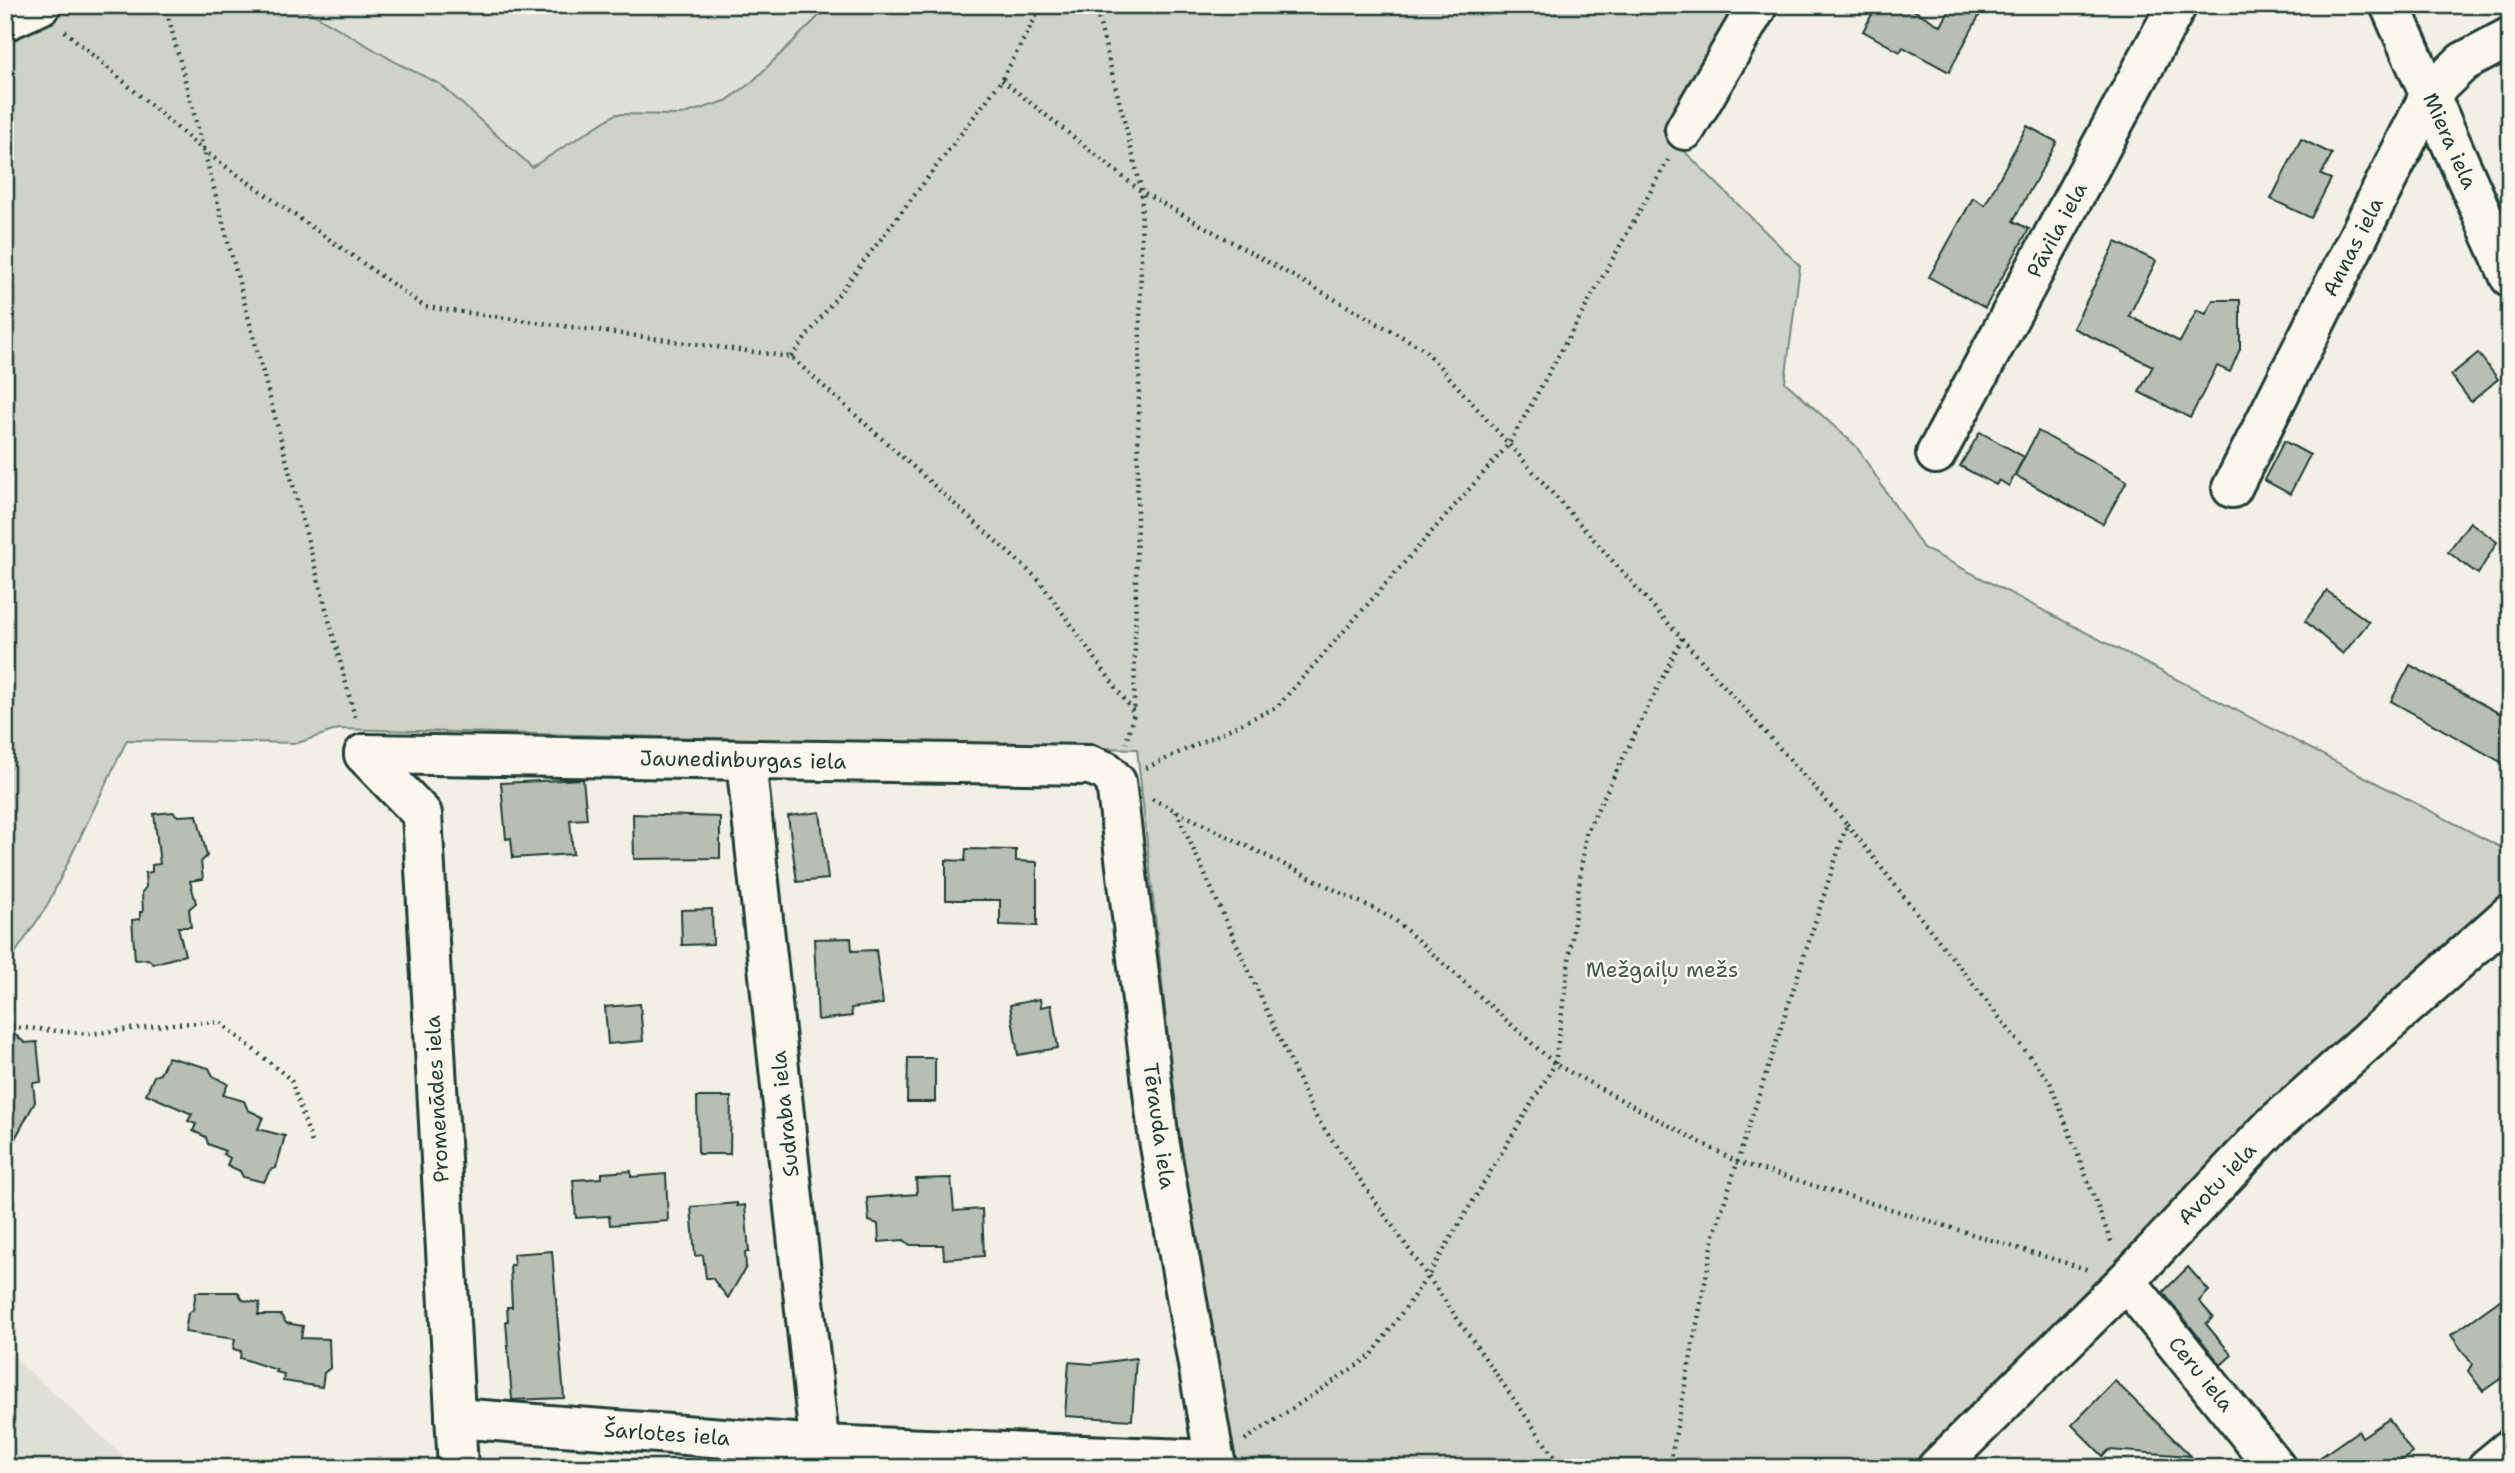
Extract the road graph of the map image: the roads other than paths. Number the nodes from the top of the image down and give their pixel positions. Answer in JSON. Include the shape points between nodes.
{"nodes":[{"id":1,"x":1759,"y":5,"type":"edge"},
{"id":2,"x":2177,"y":5,"type":"edge"},
{"id":3,"x":2390,"y":5,"type":"edge"},
{"id":4,"x":2510,"y":37,"type":"edge"},
{"id":5,"x":2430,"y":94,"type":"junction"},
{"id":6,"x":1685,"y":130,"type":"road end"},
{"id":7,"x":2510,"y":277,"type":"edge"},
{"id":8,"x":1936,"y":454,"type":"dead end"},
{"id":9,"x":2232,"y":488,"type":"dead end"},
{"id":10,"x":364,"y":754,"type":"joint"},
{"id":11,"x":746,"y":761,"type":"junction"},
{"id":12,"x":1116,"y":782,"type":"joint"},
{"id":13,"x":2510,"y":914,"type":"edge"},
{"id":14,"x":2126,"y":1281,"type":"junction"},
{"id":15,"x":455,"y":1418,"type":"junction"},
{"id":16,"x":2510,"y":1449,"type":"edge"},
{"id":17,"x":821,"y":1456,"type":"edge"},
{"id":18,"x":1216,"y":1464,"type":"edge"},
{"id":19,"x":458,"y":1468,"type":"edge"},
{"id":20,"x":1937,"y":1468,"type":"edge"},
{"id":21,"x":2276,"y":1468,"type":"edge"},
{"id":22,"x":2487,"y":1468,"type":"edge"}],
"edges":[{"from":1,"to":6,"type":"street"},
{"from":2,"to":8,"type":"street","name":"Pāvila iela"},
{"from":3,"to":5,"type":"street","name":"Miera iela"},
{"from":4,"to":5,"type":"street","name":"Annas iela","via":[[2463,62]]},
{"from":5,"to":7,"type":"street","name":"Miera iela"},
{"from":5,"to":9,"type":"street","name":"Annas iela"},
{"from":10,"to":11,"type":"street","name":"Jaunedinburgas iela"},
{"from":10,"to":15,"type":"street","name":"Promenādes iela","via":[[422,814]]},
{"from":11,"to":12,"type":"street","name":"Jaunedinburgas iela","via":[[1090,765],[1106,771]]},
{"from":11,"to":17,"type":"street","name":"Sudraba iela"},
{"from":12,"to":18,"type":"street","name":"Tērauda iela","via":[[1158,1134]]},
{"from":13,"to":14,"type":"street","name":"Avotu iela","via":[[2272,1126]]},
{"from":14,"to":20,"type":"street","name":"Avotu iela"},
{"from":14,"to":21,"type":"street","name":"Ceru iela"},
{"from":15,"to":17,"type":"street","name":"Šarlotes iela"},
{"from":15,"to":19,"type":"street","name":"Promenādes iela"},
{"from":16,"to":22,"type":"street"},
{"from":17,"to":18,"type":"street","name":"Šarlotes iela"}]}
